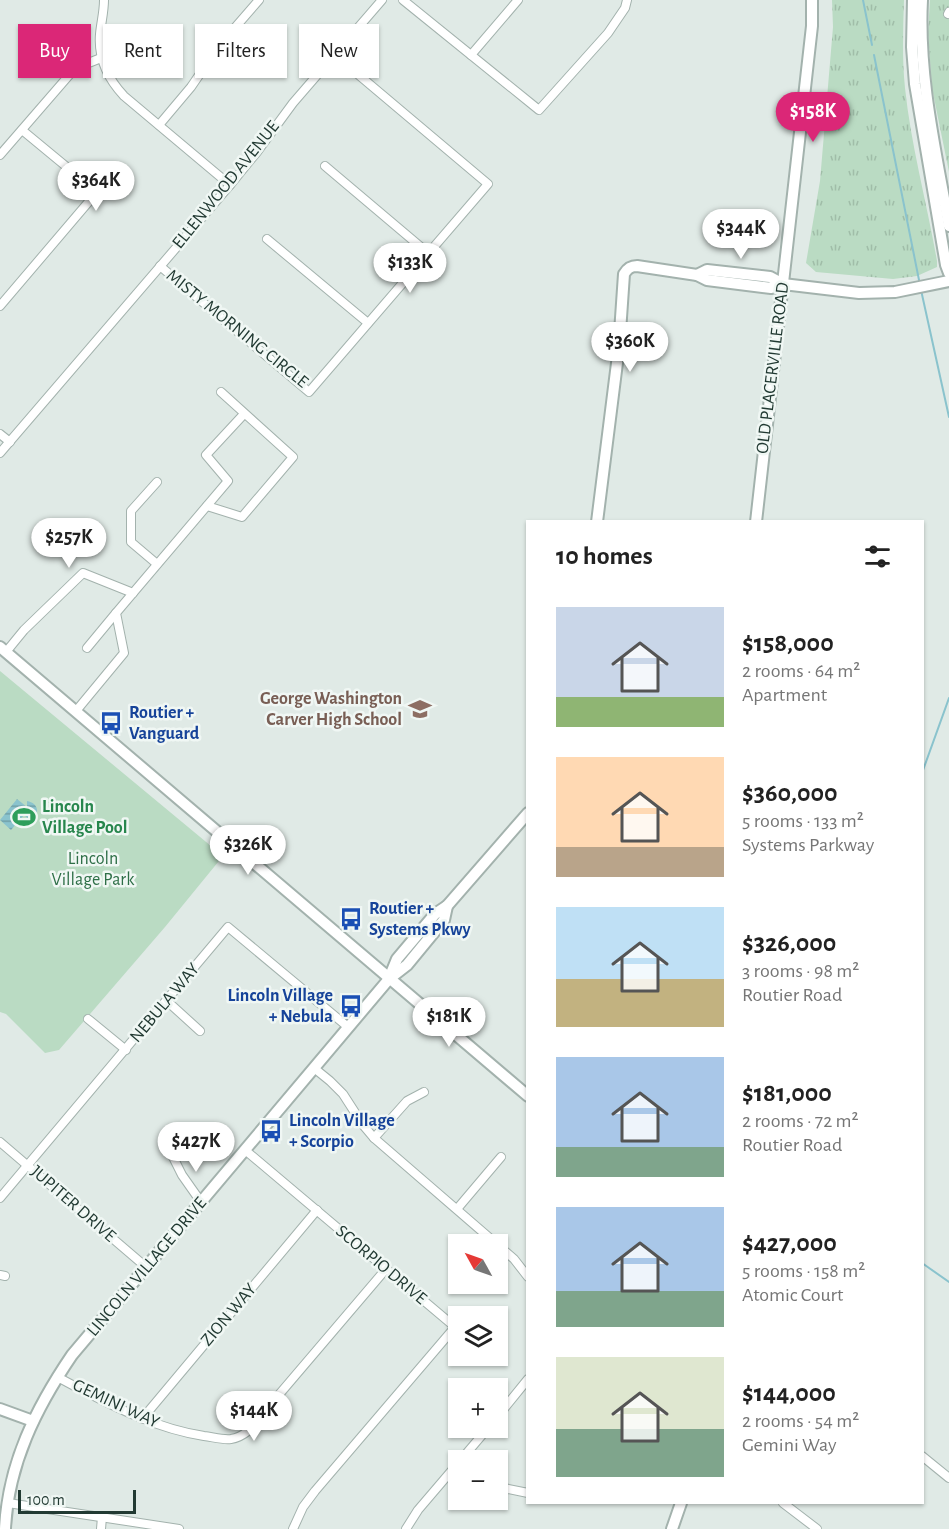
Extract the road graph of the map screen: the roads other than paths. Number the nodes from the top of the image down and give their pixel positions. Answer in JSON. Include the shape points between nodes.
{"nodes":[{"id":1,"x":104,"y":0,"type":"edge"},
{"id":2,"x":259,"y":0,"type":"edge"},
{"id":3,"x":382,"y":0,"type":"edge"},
{"id":4,"x":403,"y":0,"type":"edge"},
{"id":5,"x":519,"y":0,"type":"edge"},
{"id":6,"x":627,"y":0,"type":"edge"},
{"id":7,"x":812,"y":0,"type":"edge"},
{"id":8,"x":913,"y":0,"type":"edge"},
{"id":9,"x":922,"y":0,"type":"edge"},
{"id":10,"x":361,"y":24,"type":"edge"},
{"id":11,"x":471,"y":55,"type":"junction"},
{"id":12,"x":101,"y":58,"type":"junction"},
{"id":13,"x":314,"y":78,"type":"edge"},
{"id":14,"x":361,"y":78,"type":"edge"},
{"id":15,"x":159,"y":125,"type":"junction"},
{"id":16,"x":22,"y":130,"type":"junction"},
{"id":17,"x":0,"y":155,"type":"edge"},
{"id":18,"x":325,"y":166,"type":"dead end"},
{"id":19,"x":230,"y":185,"type":"junction"},
{"id":20,"x":944,"y":194,"type":"junction"},
{"id":21,"x":949,"y":214,"type":"edge"},
{"id":22,"x":949,"y":226,"type":"edge"},
{"id":23,"x":267,"y":239,"type":"dead end"},
{"id":24,"x":428,"y":253,"type":"junction"},
{"id":25,"x":160,"y":266,"type":"junction"},
{"id":26,"x":949,"y":273,"type":"edge"},
{"id":27,"x":949,"y":281,"type":"edge"},
{"id":28,"x":783,"y":284,"type":"junction"},
{"id":29,"x":0,"y":306,"type":"edge"},
{"id":30,"x":368,"y":323,"type":"junction"},
{"id":31,"x":221,"y":392,"type":"dead end"},
{"id":32,"x":244,"y":414,"type":"junction"},
{"id":33,"x":0,"y":434,"type":"edge"},
{"id":34,"x":10,"y":442,"type":"junction"},
{"id":35,"x":0,"y":453,"type":"edge"},
{"id":36,"x":157,"y":482,"type":"dead end"},
{"id":37,"x":207,"y":506,"type":"junction"},
{"id":38,"x":597,"y":520,"type":"edge"},
{"id":39,"x":756,"y":520,"type":"edge"},
{"id":40,"x":158,"y":564,"type":"junction"},
{"id":41,"x":133,"y":593,"type":"junction"},
{"id":42,"x":116,"y":613,"type":"junction"},
{"id":43,"x":87,"y":648,"type":"dead end"},
{"id":44,"x":3,"y":650,"type":"edge"},
{"id":45,"x":76,"y":711,"type":"junction"},
{"id":46,"x":526,"y":815,"type":"edge"},
{"id":47,"x":389,"y":979,"type":"junction"},
{"id":48,"x":167,"y":1001,"type":"junction"},
{"id":49,"x":88,"y":1019,"type":"dead end"},
{"id":50,"x":348,"y":1027,"type":"junction"},
{"id":51,"x":200,"y":1031,"type":"dead end"},
{"id":52,"x":126,"y":1050,"type":"junction"},
{"id":53,"x":314,"y":1068,"type":"junction"},
{"id":54,"x":424,"y":1092,"type":"dead end"},
{"id":55,"x":526,"y":1094,"type":"edge"},
{"id":56,"x":374,"y":1138,"type":"junction"},
{"id":57,"x":0,"y":1142,"type":"edge"},
{"id":58,"x":245,"y":1150,"type":"junction"},
{"id":59,"x":172,"y":1155,"type":"dead end"},
{"id":60,"x":501,"y":1157,"type":"dead end"},
{"id":61,"x":28,"y":1165,"type":"junction"},
{"id":62,"x":0,"y":1198,"type":"edge"},
{"id":63,"x":201,"y":1202,"type":"junction"},
{"id":64,"x":457,"y":1209,"type":"junction"},
{"id":65,"x":317,"y":1210,"type":"junction"},
{"id":66,"x":146,"y":1267,"type":"junction"},
{"id":67,"x":386,"y":1269,"type":"junction"},
{"id":68,"x":526,"y":1274,"type":"edge"},
{"id":69,"x":57,"y":1377,"type":"junction"},
{"id":70,"x":526,"y":1381,"type":"edge"},
{"id":71,"x":508,"y":1404,"type":"edge"},
{"id":72,"x":0,"y":1409,"type":"edge"},
{"id":73,"x":142,"y":1419,"type":"junction"},
{"id":74,"x":33,"y":1420,"type":"junction"},
{"id":75,"x":480,"y":1438,"type":"edge"},
{"id":76,"x":470,"y":1450,"type":"edge"},
{"id":77,"x":924,"y":1458,"type":"edge"},
{"id":78,"x":448,"y":1476,"type":"edge"},
{"id":79,"x":949,"y":1478,"type":"edge"},
{"id":80,"x":508,"y":1488,"type":"edge"},
{"id":81,"x":526,"y":1492,"type":"edge"},
{"id":82,"x":8,"y":1503,"type":"junction"},
{"id":83,"x":681,"y":1504,"type":"edge"},
{"id":84,"x":784,"y":1504,"type":"edge"},
{"id":85,"x":102,"y":1517,"type":"junction"},
{"id":86,"x":5,"y":1529,"type":"edge"},
{"id":87,"x":101,"y":1529,"type":"edge"},
{"id":88,"x":179,"y":1529,"type":"edge"},
{"id":89,"x":293,"y":1529,"type":"edge"},
{"id":90,"x":406,"y":1529,"type":"edge"},
{"id":91,"x":672,"y":1529,"type":"edge"},
{"id":92,"x":817,"y":1529,"type":"edge"}],
"edges":[{"from":1,"to":12,"type":"street"},
{"from":2,"to":15,"type":"street"},
{"from":3,"to":10,"type":"street","name":"ELLENWOOD AVENUE"},
{"from":4,"to":11,"type":"street"},
{"from":5,"to":11,"type":"street"},
{"from":6,"to":11,"type":"street","via":[[608,33],[539,110]]},
{"from":7,"to":28,"type":"street","name":"OLD PLACERVILLE ROAD"},
{"from":8,"to":26,"type":"street","via":[[915,84]]},
{"from":9,"to":20,"type":"street","via":[[924,76]]},
{"from":12,"to":15,"type":"street","via":[[118,89]]},
{"from":12,"to":16,"type":"street","via":[[71,73]]},
{"from":13,"to":19,"type":"street","name":"ELLENWOOD AVENUE"},
{"from":14,"to":24,"type":"street","name":"MISTY MORNING CIRCLE","via":[[488,184]]},
{"from":15,"to":19,"type":"street"},
{"from":16,"to":17,"type":"street"},
{"from":16,"to":29,"type":"street","via":[[97,192]]},
{"from":18,"to":24,"type":"street"},
{"from":19,"to":25,"type":"street","name":"ELLENWOOD AVENUE"},
{"from":20,"to":21,"type":"street"},
{"from":20,"to":22,"type":"street"},
{"from":23,"to":30,"type":"street"},
{"from":24,"to":30,"type":"street","name":"MISTY MORNING CIRCLE"},
{"from":25,"to":30,"type":"street","name":"MISTY MORNING CIRCLE","via":[[309,392]]},
{"from":25,"to":34,"type":"street","name":"ELLENWOOD AVENUE"},
{"from":27,"to":28,"type":"street","via":[[895,292],[859,293]]},
{"from":28,"to":38,"type":"street","via":[[760,287],[637,266],[627,269]]},
{"from":28,"to":39,"type":"street","name":"OLD PLACERVILLE ROAD"},
{"from":31,"to":32,"type":"street"},
{"from":32,"to":37,"type":"street","via":[[206,455],[228,481]]},
{"from":32,"to":37,"type":"street","via":[[293,457],[242,517]]},
{"from":33,"to":34,"type":"street"},
{"from":34,"to":35,"type":"street","name":"ELLENWOOD AVENUE"},
{"from":36,"to":40,"type":"street","via":[[131,511],[131,542]]},
{"from":37,"to":40,"type":"street"},
{"from":40,"to":41,"type":"street"},
{"from":41,"to":42,"type":"street"},
{"from":41,"to":44,"type":"street","via":[[83,573]]},
{"from":42,"to":43,"type":"street"},
{"from":42,"to":45,"type":"street","via":[[124,653]]},
{"from":44,"to":45,"type":"street"},
{"from":45,"to":47,"type":"street"},
{"from":46,"to":47,"type":"street","name":"LINCOLN VILLAGE DRIVE","via":[[397,959]]},
{"from":47,"to":50,"type":"street","name":"LINCOLN VILLAGE DRIVE"},
{"from":47,"to":55,"type":"street"},
{"from":48,"to":50,"type":"street","name":"NEBULA WAY","via":[[228,927]]},
{"from":48,"to":51,"type":"street"},
{"from":48,"to":52,"type":"street","name":"NEBULA WAY"},
{"from":49,"to":52,"type":"street"},
{"from":50,"to":53,"type":"street","name":"LINCOLN VILLAGE DRIVE"},
{"from":52,"to":61,"type":"street","name":"NEBULA WAY"},
{"from":53,"to":56,"type":"street","via":[[343,1094]]},
{"from":53,"to":58,"type":"street","name":"LINCOLN VILLAGE DRIVE"},
{"from":54,"to":56,"type":"street","via":[[406,1101]]},
{"from":56,"to":64,"type":"street"},
{"from":57,"to":61,"type":"street","name":"JUPITER DRIVE"},
{"from":58,"to":63,"type":"street","name":"LINCOLN VILLAGE DRIVE"},
{"from":58,"to":65,"type":"street","name":"SCORPIO DRIVE"},
{"from":59,"to":63,"type":"street"},
{"from":60,"to":64,"type":"street"},
{"from":61,"to":62,"type":"street","name":"NEBULA WAY"},
{"from":61,"to":66,"type":"street","name":"JUPITER DRIVE"},
{"from":63,"to":66,"type":"street","name":"LINCOLN VILLAGE DRIVE"},
{"from":64,"to":68,"type":"street"},
{"from":65,"to":67,"type":"street","name":"SCORPIO DRIVE"},
{"from":65,"to":73,"type":"street","name":"ZION WAY"},
{"from":66,"to":69,"type":"street","name":"LINCOLN VILLAGE DRIVE"},
{"from":67,"to":73,"type":"street","name":"GEMINI WAY","via":[[241,1436],[224,1439],[197,1435]]},
{"from":67,"to":89,"type":"street","name":"SCORPIO DRIVE","via":[[456,1327],[315,1491]]},
{"from":69,"to":73,"type":"street","name":"GEMINI WAY"},
{"from":69,"to":74,"type":"street","name":"LINCOLN VILLAGE DRIVE"},
{"from":70,"to":71,"type":"street"},
{"from":72,"to":74,"type":"street"},
{"from":74,"to":82,"type":"street","name":"LINCOLN VILLAGE DRIVE","via":[[13,1474]]},
{"from":75,"to":76,"type":"street"},
{"from":77,"to":79,"type":"street"},
{"from":78,"to":90,"type":"street"},
{"from":80,"to":81,"type":"street"},
{"from":82,"to":85,"type":"street"},
{"from":82,"to":86,"type":"street","name":"LINCOLN VILLAGE DRIVE"},
{"from":83,"to":91,"type":"street"},
{"from":84,"to":92,"type":"street"},
{"from":85,"to":87,"type":"street"},
{"from":85,"to":88,"type":"street"}]}
